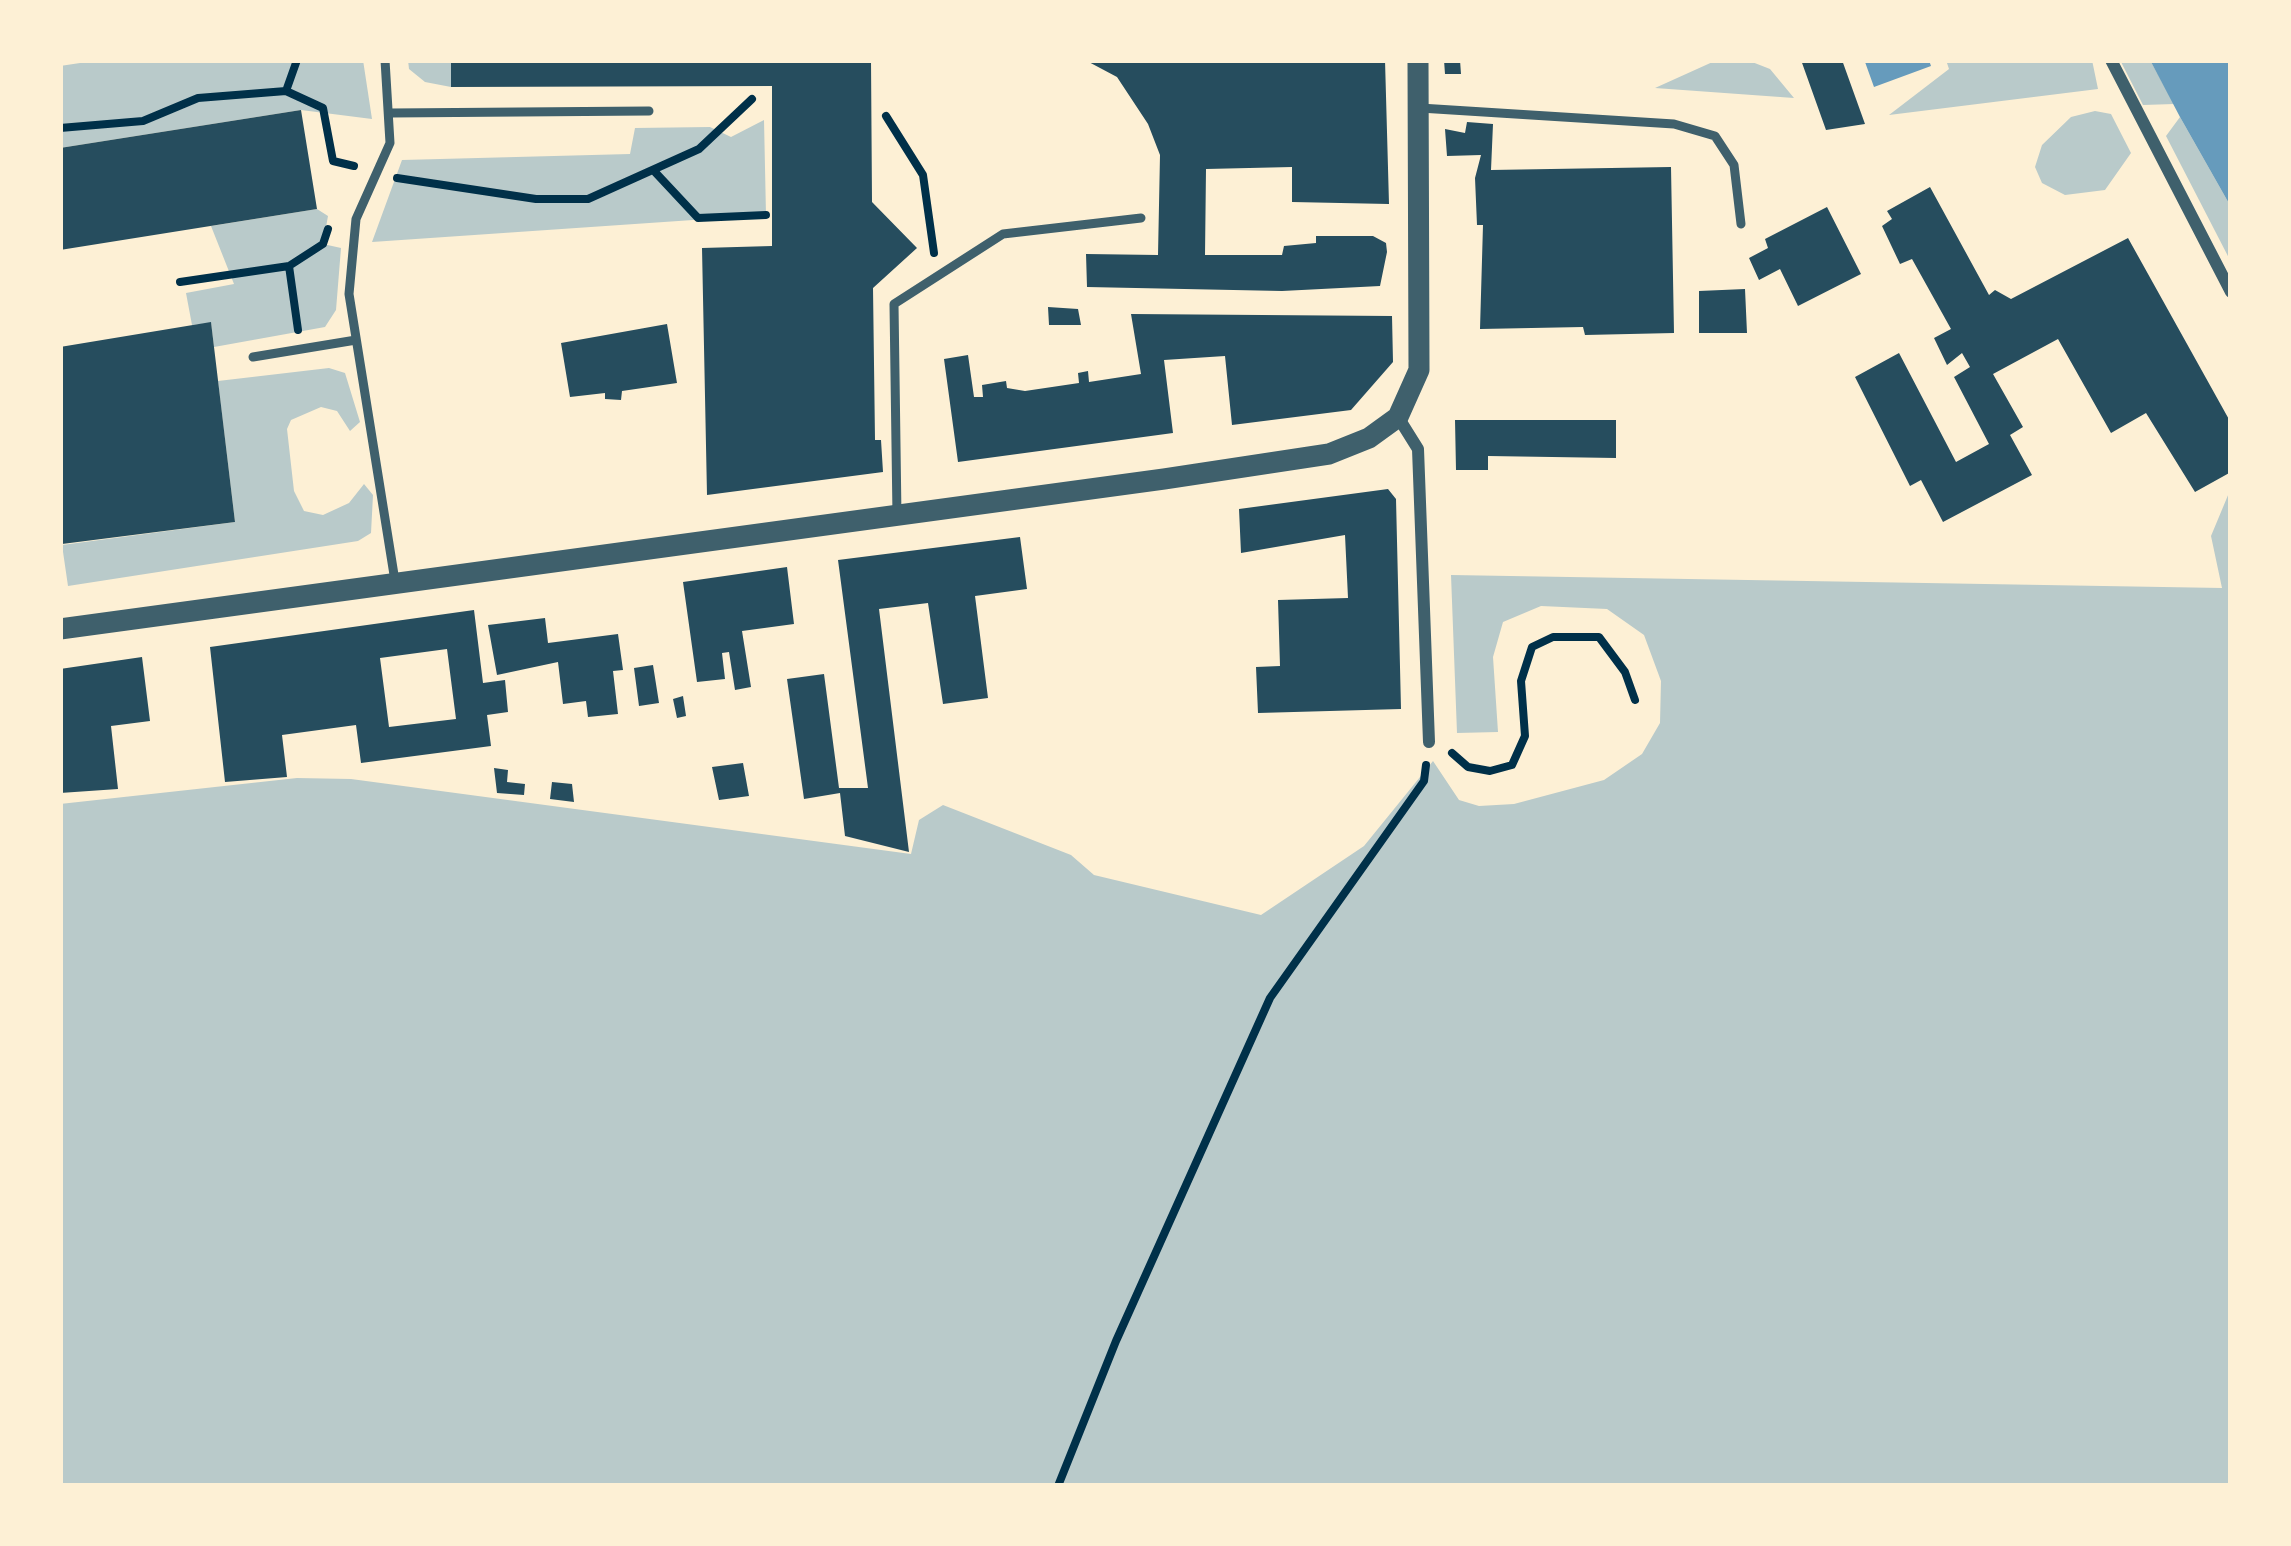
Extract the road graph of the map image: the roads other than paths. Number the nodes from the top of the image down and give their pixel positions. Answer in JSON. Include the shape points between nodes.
{"nodes":[{"id":1,"x":385,"y":60,"type":"edge"},
{"id":2,"x":1418,"y":60,"type":"edge"},
{"id":3,"x":2111,"y":60,"type":"edge"},
{"id":4,"x":1418,"y":107,"type":"junction"},
{"id":5,"x":649,"y":111,"type":"dead end"},
{"id":6,"x":392,"y":113,"type":"junction"},
{"id":7,"x":1141,"y":218,"type":"dead end"},
{"id":8,"x":1741,"y":224,"type":"dead end"},
{"id":9,"x":2231,"y":292,"type":"edge"},
{"id":10,"x":356,"y":340,"type":"junction"},
{"id":11,"x":253,"y":357,"type":"dead end"},
{"id":12,"x":1398,"y":417,"type":"junction"},
{"id":13,"x":897,"y":516,"type":"junction"},
{"id":14,"x":395,"y":586,"type":"junction"},
{"id":15,"x":60,"y":629,"type":"edge"},
{"id":16,"x":1429,"y":742,"type":"road end"}],
"edges":[{"from":1,"to":6,"type":"lane"},
{"from":2,"to":4,"type":"street"},
{"from":3,"to":9,"type":"street"},
{"from":4,"to":8,"type":"lane","via":[[1674,124],[1714,136],[1734,166]]},
{"from":4,"to":12,"type":"street","via":[[1419,370]]},
{"from":5,"to":6,"type":"lane"},
{"from":6,"to":10,"type":"lane","via":[[390,142],[350,251]]},
{"from":7,"to":13,"type":"lane","via":[[1003,234],[894,304]]},
{"from":10,"to":11,"type":"lane"},
{"from":10,"to":14,"type":"lane"},
{"from":12,"to":13,"type":"street","via":[[1329,454]]},
{"from":12,"to":16,"type":"street","via":[[1418,449]]},
{"from":13,"to":14,"type":"street"},
{"from":14,"to":15,"type":"street"}]}
